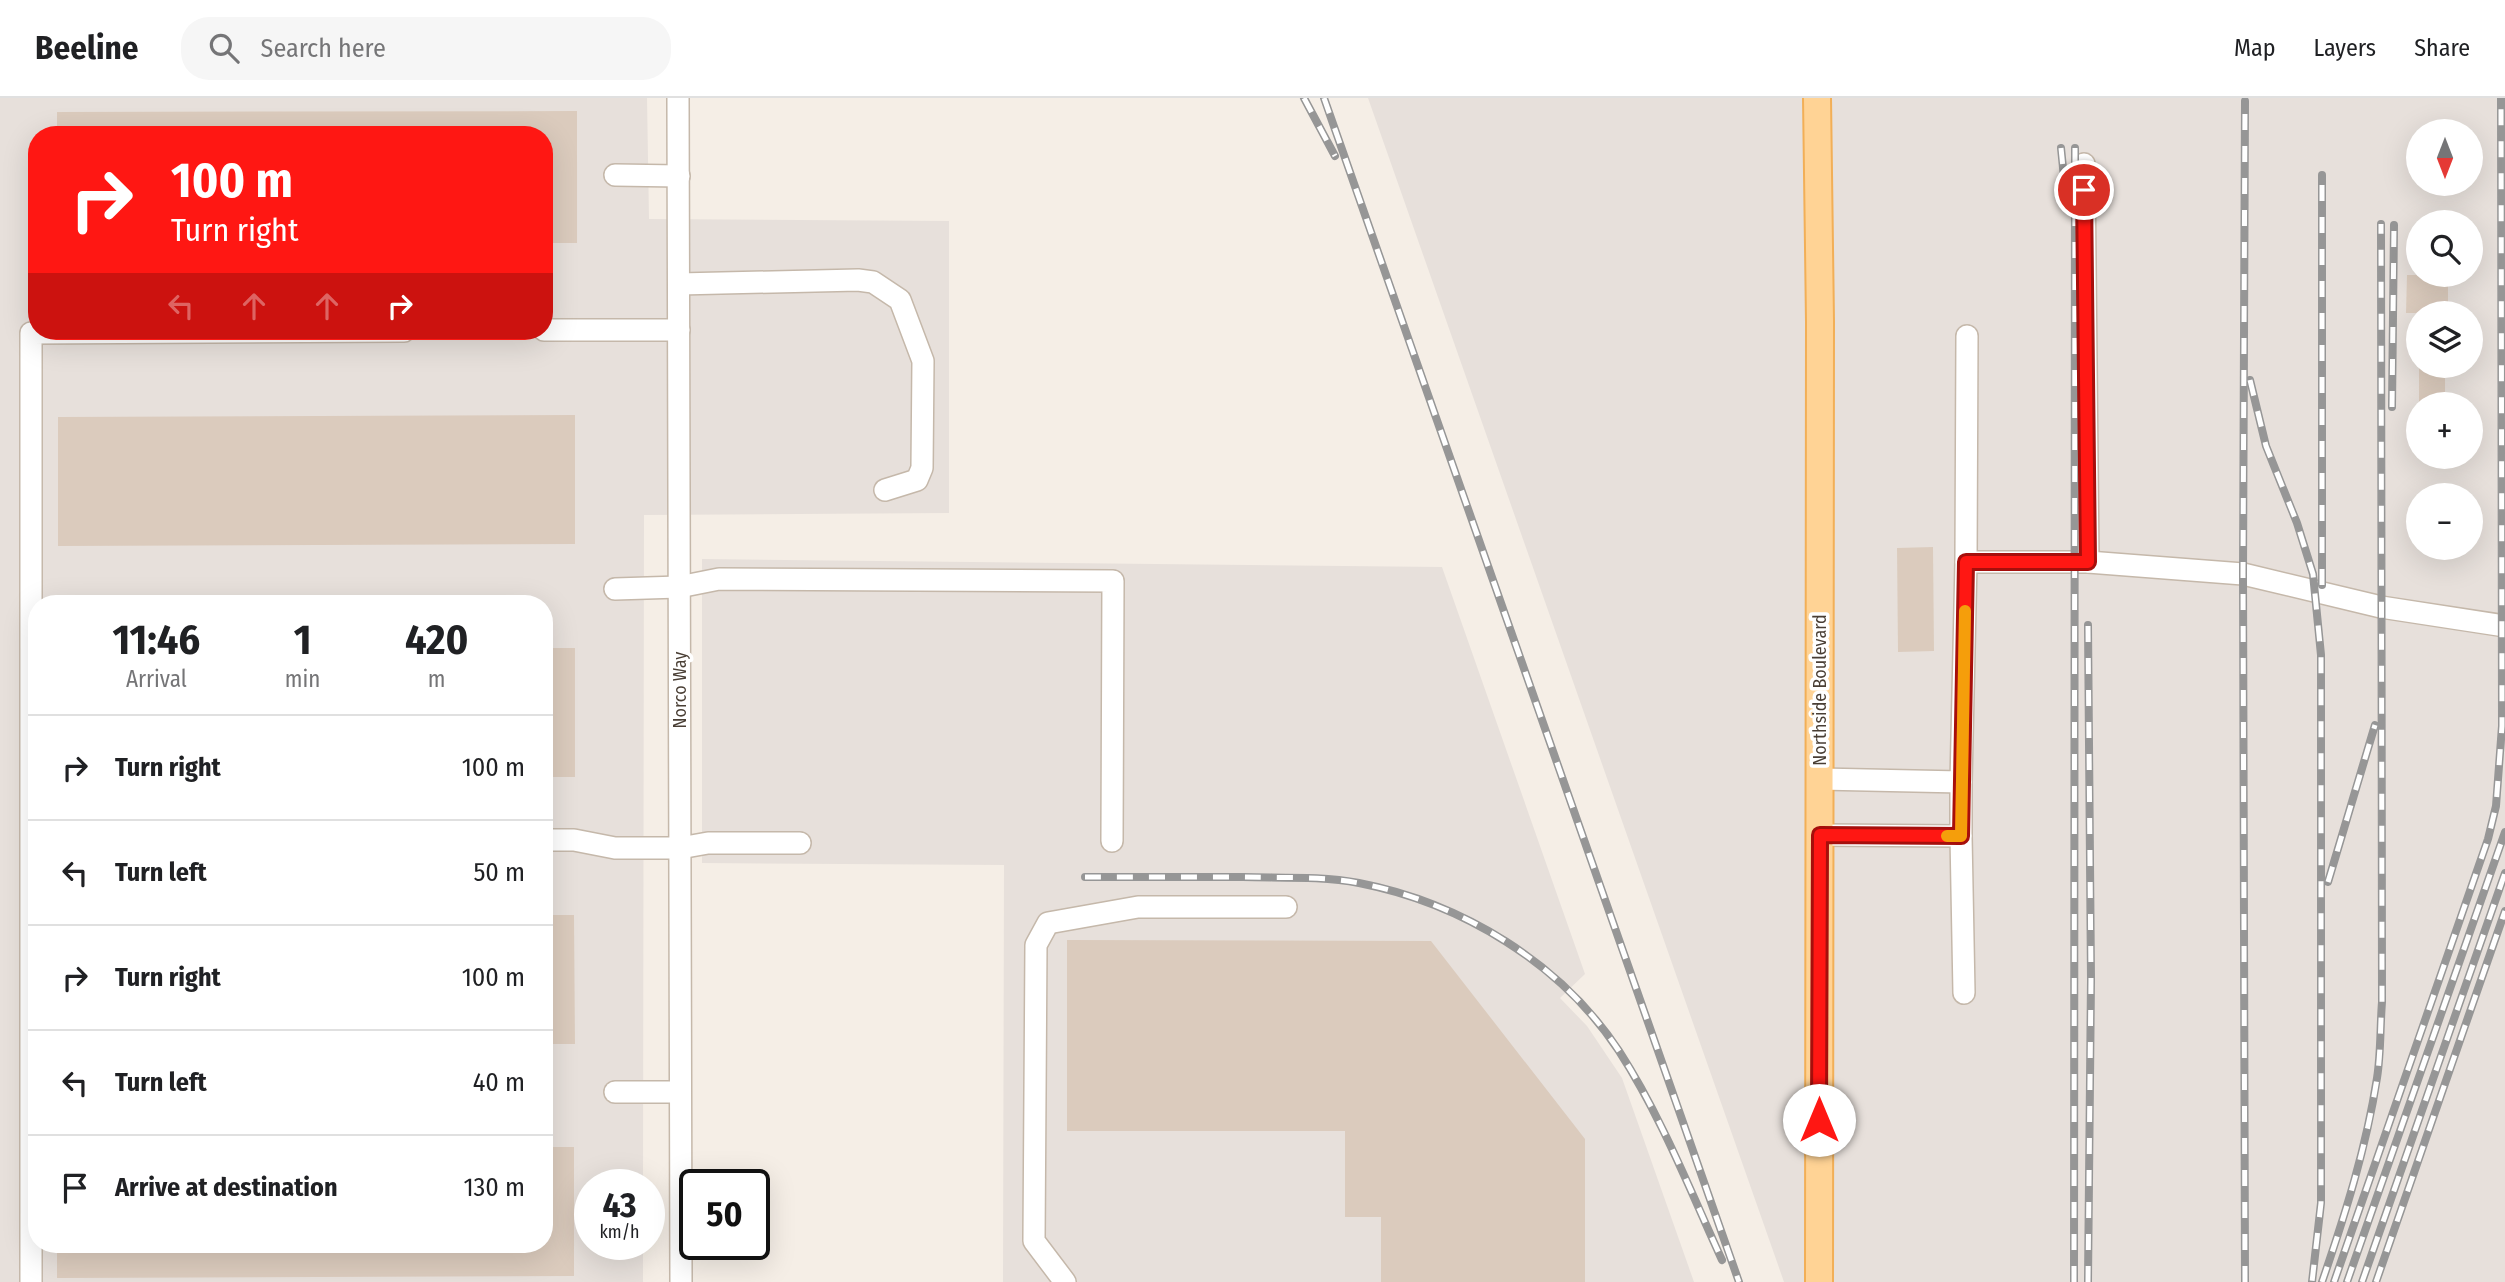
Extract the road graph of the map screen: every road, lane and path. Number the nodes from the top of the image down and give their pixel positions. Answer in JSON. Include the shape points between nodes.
{"nodes":[{"id":1,"x":678,"y":98,"type":"edge"},
{"id":2,"x":1817,"y":98,"type":"edge"},
{"id":3,"x":2084,"y":164,"type":"dead end"},
{"id":4,"x":615,"y":176,"type":"dead end"},
{"id":5,"x":678,"y":176,"type":"junction"},
{"id":6,"x":679,"y":285,"type":"junction"},
{"id":7,"x":553,"y":330,"type":"edge"},
{"id":8,"x":679,"y":330,"type":"junction"},
{"id":9,"x":1967,"y":336,"type":"dead end"},
{"id":10,"x":32,"y":340,"type":"edge"},
{"id":11,"x":885,"y":490,"type":"dead end"},
{"id":12,"x":1966,"y":562,"type":"junction"},
{"id":13,"x":2088,"y":562,"type":"junction"},
{"id":14,"x":679,"y":587,"type":"junction"},
{"id":15,"x":615,"y":589,"type":"dead end"},
{"id":16,"x":33,"y":595,"type":"edge"},
{"id":17,"x":2505,"y":626,"type":"edge"},
{"id":18,"x":1820,"y":779,"type":"junction"},
{"id":19,"x":1961,"y":782,"type":"junction"},
{"id":20,"x":1820,"y":835,"type":"junction"},
{"id":21,"x":1961,"y":836,"type":"junction"},
{"id":22,"x":553,"y":840,"type":"edge"},
{"id":23,"x":1112,"y":841,"type":"dead end"},
{"id":24,"x":800,"y":843,"type":"dead end"},
{"id":25,"x":680,"y":848,"type":"junction"},
{"id":26,"x":1286,"y":907,"type":"dead end"},
{"id":27,"x":1964,"y":993,"type":"dead end"},
{"id":28,"x":615,"y":1092,"type":"dead end"},
{"id":29,"x":680,"y":1092,"type":"junction"},
{"id":30,"x":32,"y":1253,"type":"edge"},
{"id":31,"x":32,"y":1282,"type":"edge"},
{"id":32,"x":681,"y":1282,"type":"edge"},
{"id":33,"x":1065,"y":1282,"type":"edge"},
{"id":34,"x":1819,"y":1282,"type":"edge"}],
"edges":[{"from":1,"to":5,"type":"street","name":"Norco Way"},
{"from":2,"to":18,"type":"main road","name":"Northside Boulevard"},
{"from":3,"to":13,"type":"street"},
{"from":4,"to":5,"type":"street"},
{"from":5,"to":6,"type":"street","name":"Norco Way"},
{"from":6,"to":8,"type":"street","name":"Norco Way"},
{"from":6,"to":11,"type":"street","via":[[858,280],[873,282],[900,300],[923,361],[922,468],[917,480]]},
{"from":7,"to":8,"type":"street"},
{"from":8,"to":14,"type":"street","name":"Norco Way"},
{"from":9,"to":12,"type":"street"},
{"from":10,"to":16,"type":"street"},
{"from":12,"to":13,"type":"street"},
{"from":12,"to":19,"type":"street"},
{"from":13,"to":17,"type":"street","via":[[2243,574],[2381,607]]},
{"from":14,"to":15,"type":"street"},
{"from":14,"to":23,"type":"street","via":[[719,579],[1113,581]]},
{"from":14,"to":25,"type":"street","name":"Norco Way"},
{"from":18,"to":19,"type":"street"},
{"from":18,"to":20,"type":"main road","name":"Northside Boulevard"},
{"from":19,"to":21,"type":"street"},
{"from":20,"to":21,"type":"street"},
{"from":20,"to":34,"type":"main road","name":"Northside Boulevard"},
{"from":21,"to":27,"type":"street"},
{"from":22,"to":25,"type":"street","via":[[615,848]]},
{"from":24,"to":25,"type":"street","via":[[708,843]]},
{"from":25,"to":29,"type":"street","name":"Norco Way"},
{"from":26,"to":33,"type":"street","via":[[1138,907],[1048,923],[1036,945],[1034,1241]]},
{"from":28,"to":29,"type":"street"},
{"from":29,"to":32,"type":"street","name":"Norco Way"},
{"from":30,"to":31,"type":"street"}]}
